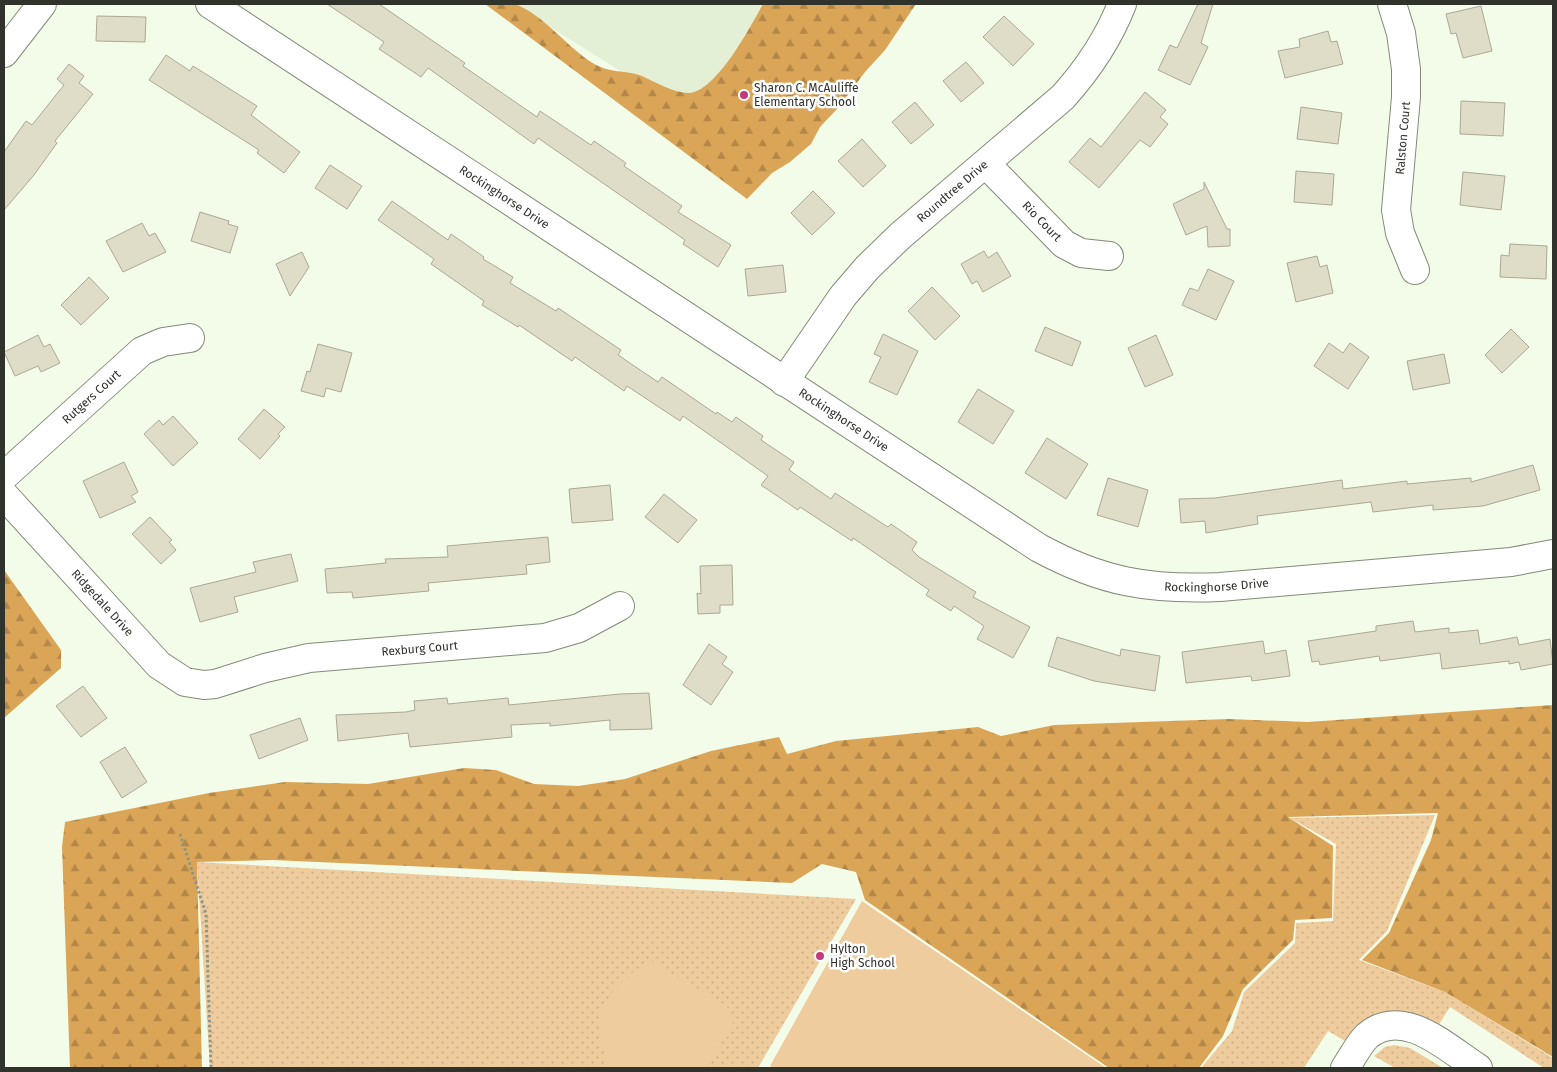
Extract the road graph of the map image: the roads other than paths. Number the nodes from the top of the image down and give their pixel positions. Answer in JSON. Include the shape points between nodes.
{"nodes":[{"id":1,"x":42,"y":4,"type":"edge"},
{"id":2,"x":210,"y":4,"type":"edge"},
{"id":3,"x":1122,"y":4,"type":"edge"},
{"id":4,"x":1392,"y":4,"type":"edge"},
{"id":5,"x":4,"y":53,"type":"edge"},
{"id":6,"x":986,"y":164,"type":"junction"},
{"id":7,"x":1109,"y":256,"type":"dead end"},
{"id":8,"x":1415,"y":270,"type":"dead end"},
{"id":9,"x":190,"y":338,"type":"dead end"},
{"id":10,"x":784,"y":382,"type":"junction"},
{"id":11,"x":4,"y":476,"type":"edge"},
{"id":12,"x":4,"y":495,"type":"edge"},
{"id":13,"x":1553,"y":554,"type":"edge"},
{"id":14,"x":620,"y":606,"type":"dead end"},
{"id":15,"x":215,"y":684,"type":"joint"},
{"id":16,"x":1345,"y":1068,"type":"edge"},
{"id":17,"x":1478,"y":1068,"type":"edge"}],
"edges":[{"from":1,"to":5,"type":"street"},
{"from":2,"to":10,"type":"street","name":"Rockinghorse Drive"},
{"from":3,"to":6,"type":"street","name":"Roundtree Drive","via":[[1101,49],[1086,71],[1063,97]]},
{"from":4,"to":8,"type":"street","name":"Ralston Court","via":[[1401,33],[1406,69],[1396,210],[1400,233]]},
{"from":6,"to":7,"type":"street","name":"Rio Court","via":[[1064,244],[1082,252]]},
{"from":6,"to":10,"type":"street","name":"Roundtree Drive","via":[[867,268],[843,296]]},
{"from":9,"to":11,"type":"street","name":"Rutgers Court","via":[[163,342],[142,352]]},
{"from":10,"to":13,"type":"street","name":"Rockinghorse Drive","via":[[1039,548],[1066,563],[1130,584],[1174,589],[1220,587],[1511,562]]},
{"from":12,"to":15,"type":"street","name":"Ridgedale Drive","via":[[159,665],[185,682]]},
{"from":14,"to":15,"type":"street","name":"Rexburg Court","via":[[578,628],[527,642],[309,658]]},
{"from":16,"to":17,"type":"street","via":[[1366,1038],[1379,1029],[1401,1025],[1419,1030]]}]}
